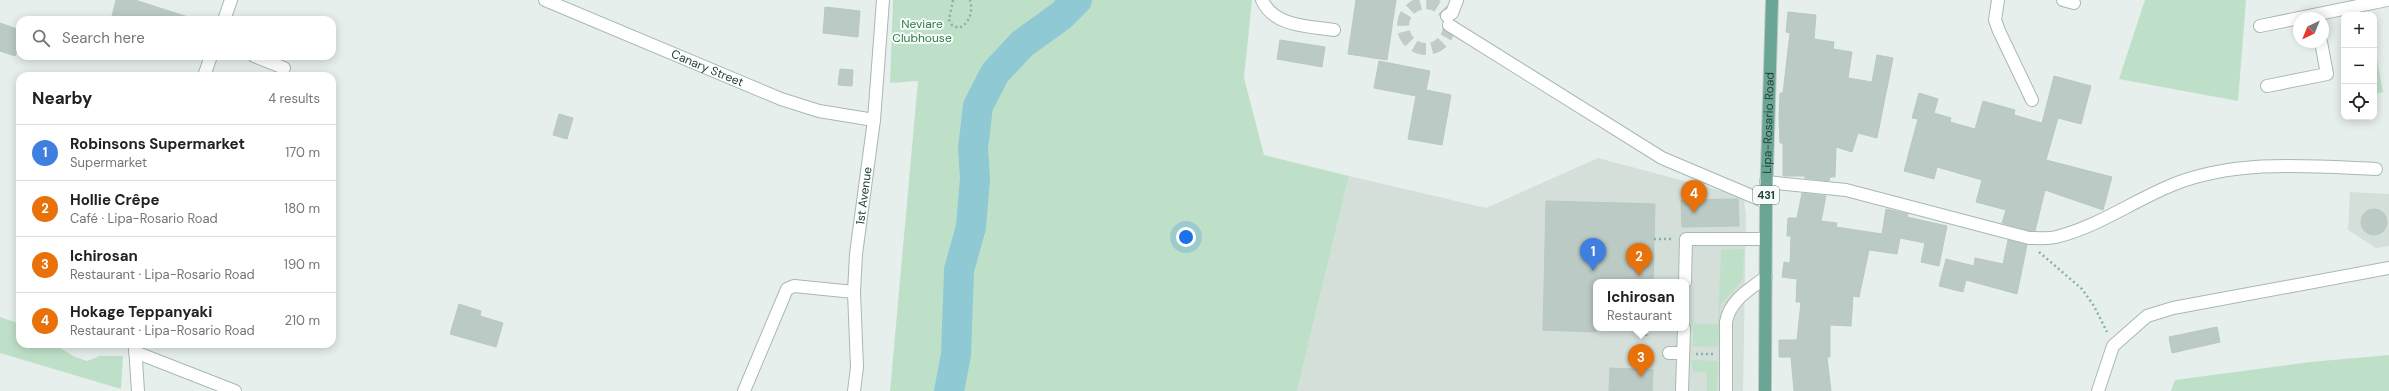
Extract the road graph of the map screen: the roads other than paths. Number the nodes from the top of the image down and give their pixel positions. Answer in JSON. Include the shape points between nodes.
{"nodes":[{"id":1,"x":231,"y":0,"type":"edge"},
{"id":2,"x":545,"y":0,"type":"edge"},
{"id":3,"x":883,"y":0,"type":"edge"},
{"id":4,"x":1262,"y":0,"type":"edge"},
{"id":5,"x":1456,"y":0,"type":"edge"},
{"id":6,"x":1772,"y":0,"type":"edge"},
{"id":7,"x":1998,"y":0,"type":"edge"},
{"id":8,"x":2387,"y":0,"type":"edge"},
{"id":9,"x":2329,"y":13,"type":"edge"},
{"id":10,"x":225,"y":16,"type":"edge"},
{"id":11,"x":2293,"y":20,"type":"edge"},
{"id":12,"x":2260,"y":26,"type":"dead end"},
{"id":13,"x":1334,"y":30,"type":"dead end"},
{"id":14,"x":2322,"y":48,"type":"edge"},
{"id":15,"x":210,"y":60,"type":"edge"},
{"id":16,"x":264,"y":60,"type":"edge"},
{"id":17,"x":284,"y":68,"type":"dead end"},
{"id":18,"x":205,"y":72,"type":"edge"},
{"id":19,"x":2267,"y":86,"type":"dead end"},
{"id":20,"x":2032,"y":100,"type":"dead end"},
{"id":21,"x":874,"y":120,"type":"junction"},
{"id":22,"x":2376,"y":169,"type":"dead end"},
{"id":23,"x":1766,"y":182,"type":"junction"},
{"id":24,"x":1766,"y":202,"type":"junction"},
{"id":25,"x":1765,"y":240,"type":"junction"},
{"id":26,"x":2389,"y":268,"type":"edge"},
{"id":27,"x":1766,"y":277,"type":"junction"},
{"id":28,"x":1685,"y":279,"type":"edge"},
{"id":29,"x":854,"y":292,"type":"junction"},
{"id":30,"x":1684,"y":331,"type":"edge"},
{"id":31,"x":135,"y":348,"type":"edge"},
{"id":32,"x":1669,"y":353,"type":"dead end"},
{"id":33,"x":1683,"y":353,"type":"junction"},
{"id":34,"x":138,"y":391,"type":"edge"},
{"id":35,"x":236,"y":391,"type":"edge"},
{"id":36,"x":744,"y":391,"type":"edge"},
{"id":37,"x":854,"y":391,"type":"edge"},
{"id":38,"x":1682,"y":391,"type":"edge"},
{"id":39,"x":1726,"y":391,"type":"edge"},
{"id":40,"x":1765,"y":391,"type":"edge"},
{"id":41,"x":2098,"y":391,"type":"edge"}],
"edges":[{"from":1,"to":10,"type":"street"},
{"from":2,"to":21,"type":"street","name":"Canary Street","via":[[781,99],[818,111]]},
{"from":3,"to":21,"type":"street","name":"1st Avenue"},
{"from":4,"to":13,"type":"street","via":[[1279,19]]},
{"from":5,"to":24,"type":"street","via":[[1448,20],[1662,158]]},
{"from":6,"to":23,"type":"main road","name":"Lipa-Rosario Road","number":"431"},
{"from":7,"to":20,"type":"street","via":[[1995,20],[1999,32]]},
{"from":8,"to":9,"type":"street"},
{"from":11,"to":12,"type":"street"},
{"from":14,"to":19,"type":"street","via":[[2327,74]]},
{"from":15,"to":18,"type":"street"},
{"from":16,"to":17,"type":"street"},
{"from":21,"to":29,"type":"street","name":"1st Avenue","via":[[856,254]]},
{"from":22,"to":23,"type":"street","via":[[2274,165],[2245,167],[2173,185],[2055,237],[2029,238],[1846,190]]},
{"from":23,"to":24,"type":"main road","name":"Lipa-Rosario Road","number":"431"},
{"from":24,"to":25,"type":"main road","name":"Lipa-Rosario Road","number":"431"},
{"from":25,"to":27,"type":"main road","name":"Lipa-Rosario Road","number":"431"},
{"from":25,"to":28,"type":"street","via":[[1686,239]]},
{"from":26,"to":41,"type":"street","via":[[2160,311],[2147,316],[2137,322],[2113,346]]},
{"from":27,"to":39,"type":"street","via":[[1737,299],[1730,308],[1726,322]]},
{"from":27,"to":40,"type":"main road","name":"Lipa-Rosario Road","number":"431"},
{"from":29,"to":36,"type":"street","via":[[794,286],[787,289]]},
{"from":29,"to":37,"type":"street","name":"1st Avenue"},
{"from":30,"to":33,"type":"street"},
{"from":31,"to":34,"type":"street"},
{"from":31,"to":35,"type":"street"},
{"from":32,"to":33,"type":"street"},
{"from":33,"to":38,"type":"street"}]}
